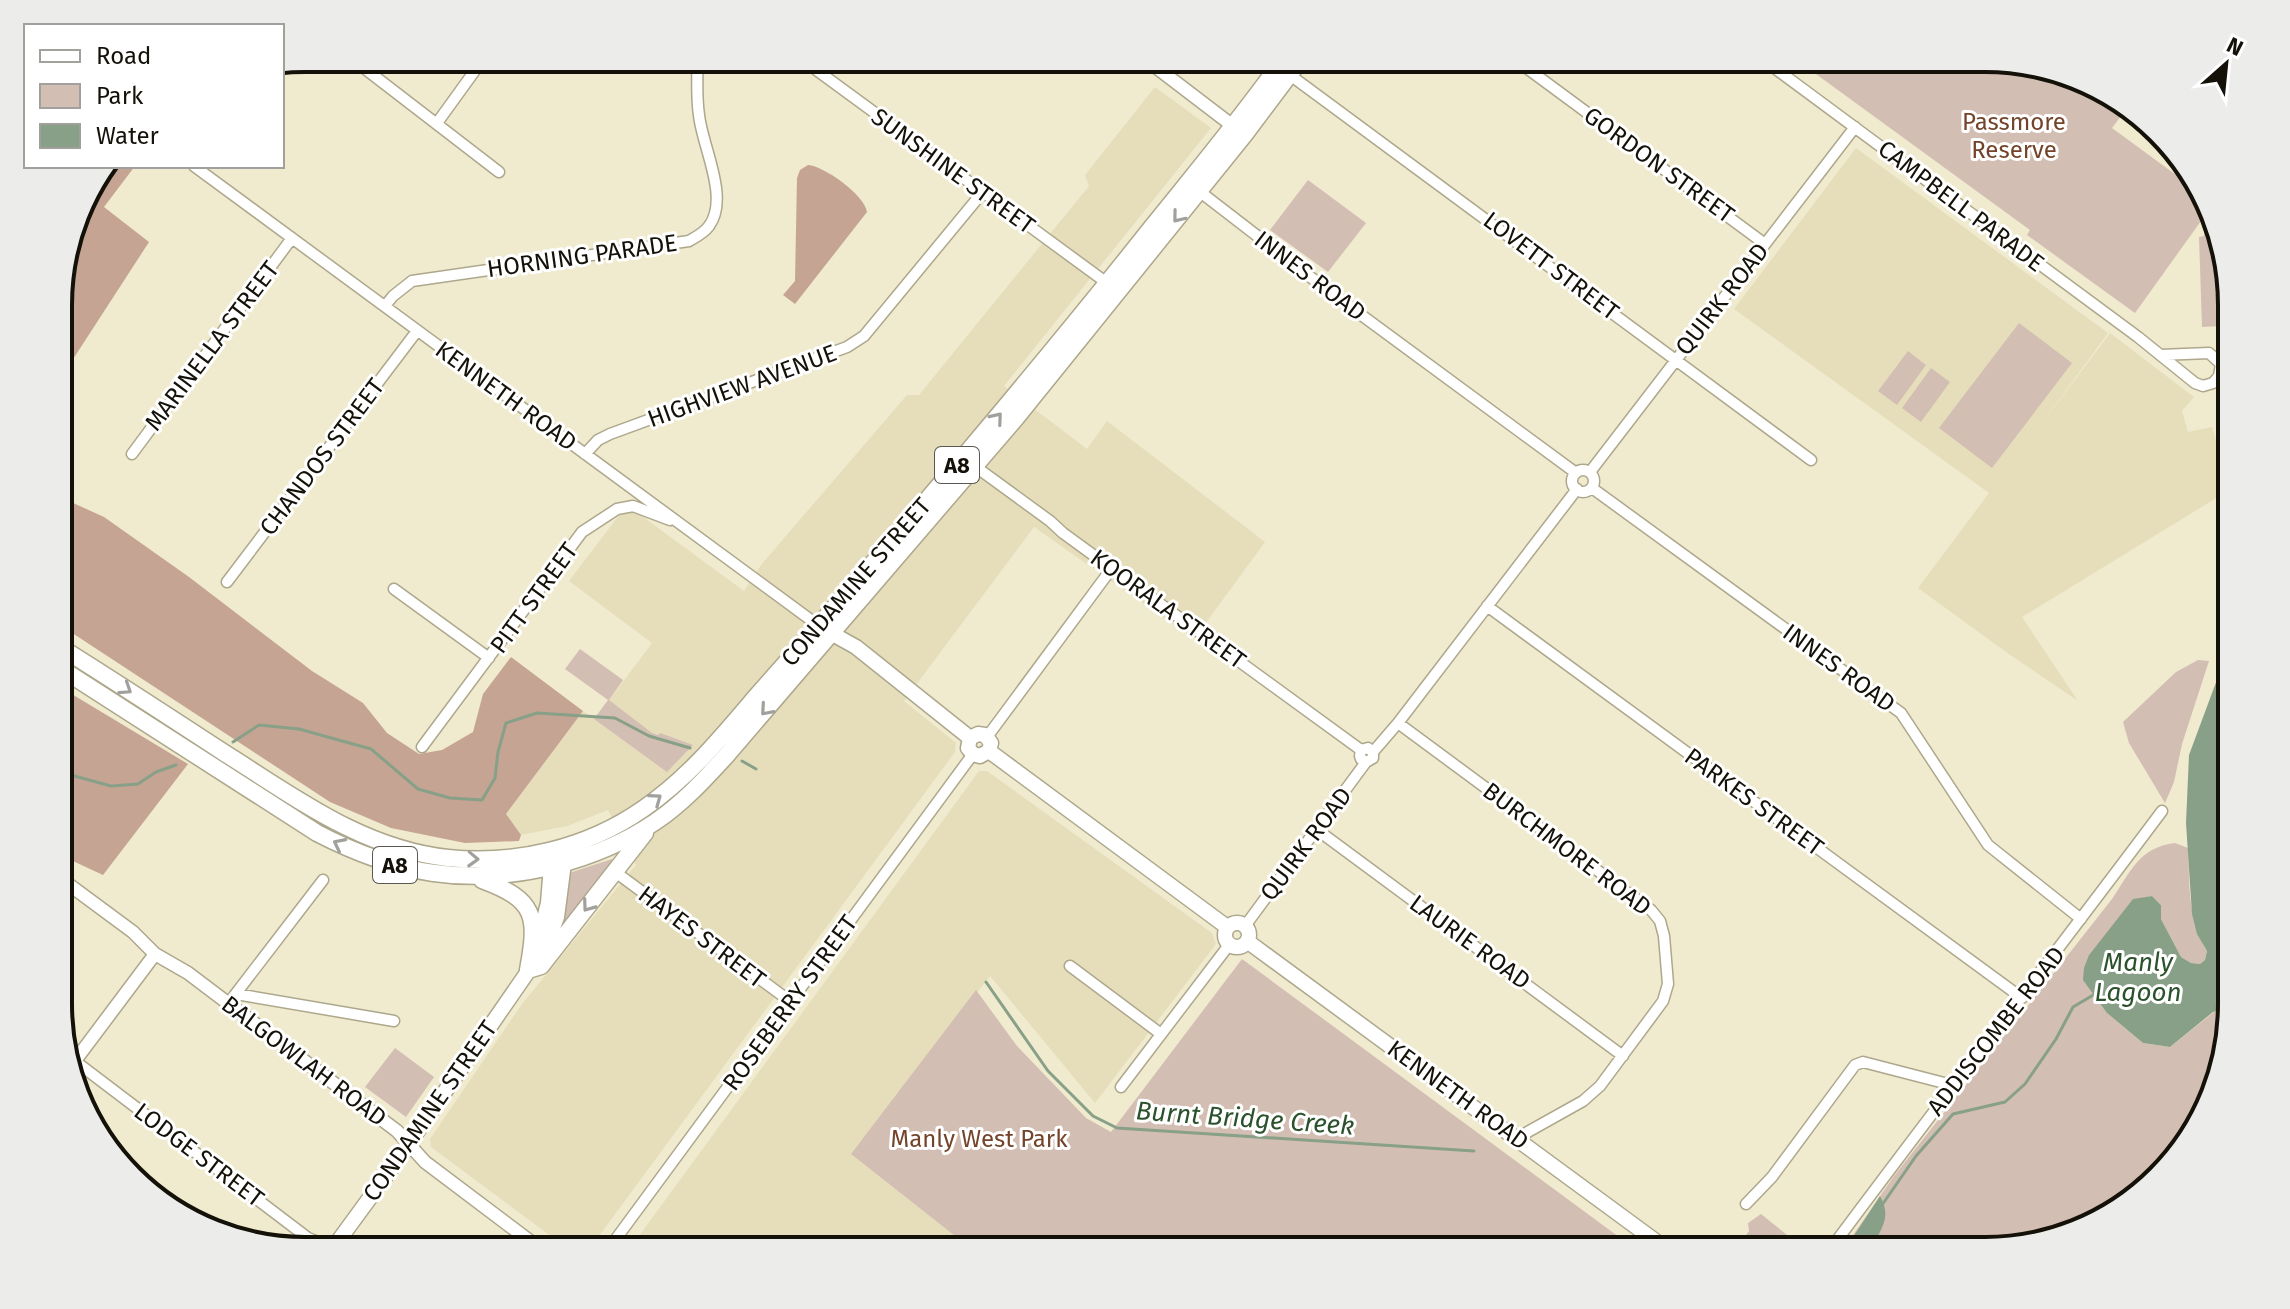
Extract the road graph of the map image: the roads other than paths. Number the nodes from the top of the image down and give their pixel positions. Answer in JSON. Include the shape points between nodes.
{"nodes":[{"id":1,"x":370,"y":72,"type":"edge"},
{"id":2,"x":474,"y":72,"type":"edge"},
{"id":3,"x":697,"y":72,"type":"edge"},
{"id":4,"x":819,"y":72,"type":"edge"},
{"id":5,"x":1162,"y":72,"type":"edge"},
{"id":6,"x":1275,"y":72,"type":"edge"},
{"id":7,"x":1292,"y":72,"type":"edge"},
{"id":8,"x":1532,"y":72,"type":"edge"},
{"id":9,"x":1780,"y":72,"type":"edge"},
{"id":10,"x":1290,"y":75,"type":"junction"},
{"id":11,"x":437,"y":123,"type":"junction"},
{"id":12,"x":1855,"y":127,"type":"junction"},
{"id":13,"x":1239,"y":130,"type":"junction"},
{"id":14,"x":197,"y":168,"type":"edge"},
{"id":15,"x":499,"y":172,"type":"dead end"},
{"id":16,"x":1199,"y":191,"type":"junction"},
{"id":17,"x":982,"y":193,"type":"junction"},
{"id":18,"x":292,"y":238,"type":"junction"},
{"id":19,"x":1765,"y":244,"type":"junction"},
{"id":20,"x":1107,"y":283,"type":"junction"},
{"id":21,"x":385,"y":306,"type":"junction"},
{"id":22,"x":417,"y":331,"type":"junction"},
{"id":23,"x":2160,"y":355,"type":"junction"},
{"id":24,"x":1676,"y":358,"type":"junction"},
{"id":25,"x":2218,"y":360,"type":"edge"},
{"id":26,"x":2218,"y":377,"type":"edge"},
{"id":27,"x":132,"y":454,"type":"dead end"},
{"id":28,"x":585,"y":454,"type":"junction"},
{"id":29,"x":1811,"y":460,"type":"dead end"},
{"id":30,"x":976,"y":467,"type":"junction"},
{"id":31,"x":1590,"y":472,"type":"junction"},
{"id":32,"x":1576,"y":473,"type":"junction"},
{"id":33,"x":1592,"y":488,"type":"junction"},
{"id":34,"x":1577,"y":489,"type":"junction"},
{"id":35,"x":677,"y":522,"type":"junction"},
{"id":36,"x":1112,"y":568,"type":"junction"},
{"id":37,"x":227,"y":582,"type":"dead end"},
{"id":38,"x":394,"y":589,"type":"dead end"},
{"id":39,"x":1487,"y":606,"type":"junction"},
{"id":40,"x":825,"y":630,"type":"junction"},
{"id":41,"x":72,"y":655,"type":"edge"},
{"id":42,"x":489,"y":658,"type":"junction"},
{"id":43,"x":72,"y":676,"type":"edge"},
{"id":44,"x":1398,"y":723,"type":"junction"},
{"id":45,"x":970,"y":738,"type":"junction"},
{"id":46,"x":729,"y":740,"type":"junction"},
{"id":47,"x":988,"y":744,"type":"junction"},
{"id":48,"x":422,"y":747,"type":"dead end"},
{"id":49,"x":1367,"y":751,"type":"junction"},
{"id":50,"x":973,"y":754,"type":"junction"},
{"id":51,"x":2162,"y":811,"type":"dead end"},
{"id":52,"x":654,"y":823,"type":"junction"},
{"id":53,"x":1316,"y":829,"type":"junction"},
{"id":54,"x":556,"y":860,"type":"junction"},
{"id":55,"x":614,"y":871,"type":"junction"},
{"id":56,"x":473,"y":877,"type":"junction"},
{"id":57,"x":323,"y":880,"type":"dead end"},
{"id":58,"x":72,"y":887,"type":"edge"},
{"id":59,"x":2081,"y":919,"type":"junction"},
{"id":60,"x":1227,"y":927,"type":"junction"},
{"id":61,"x":1246,"y":933,"type":"junction"},
{"id":62,"x":1229,"y":945,"type":"junction"},
{"id":63,"x":155,"y":954,"type":"junction"},
{"id":64,"x":1070,"y":966,"type":"dead end"},
{"id":65,"x":528,"y":970,"type":"junction"},
{"id":66,"x":2022,"y":998,"type":"junction"},
{"id":67,"x":232,"y":999,"type":"junction"},
{"id":68,"x":791,"y":1002,"type":"junction"},
{"id":69,"x":394,"y":1021,"type":"dead end"},
{"id":70,"x":1161,"y":1034,"type":"junction"},
{"id":71,"x":78,"y":1052,"type":"edge"},
{"id":72,"x":1623,"y":1056,"type":"junction"},
{"id":73,"x":82,"y":1069,"type":"edge"},
{"id":74,"x":1952,"y":1085,"type":"junction"},
{"id":75,"x":1121,"y":1087,"type":"dead end"},
{"id":76,"x":1517,"y":1138,"type":"junction"},
{"id":77,"x":409,"y":1144,"type":"junction"},
{"id":78,"x":1746,"y":1204,"type":"dead end"},
{"id":79,"x":307,"y":1237,"type":"edge"},
{"id":80,"x":341,"y":1237,"type":"edge"},
{"id":81,"x":524,"y":1237,"type":"edge"},
{"id":82,"x":617,"y":1237,"type":"edge"},
{"id":83,"x":1650,"y":1237,"type":"edge"},
{"id":84,"x":1839,"y":1237,"type":"edge"}],
"edges":[{"from":1,"to":11,"type":"street"},
{"from":2,"to":11,"type":"street"},
{"from":3,"to":21,"type":"street","name":"HORNING PARADE","via":[[699,117],[716,195],[714,218],[699,235],[689,241],[412,281]]},
{"from":4,"to":17,"type":"street","name":"SUNSHINE STREET"},
{"from":5,"to":13,"type":"street"},
{"from":6,"to":13,"type":"highway","name":"CONDAMINE STREET","number":"A8"},
{"from":7,"to":10,"type":"highway","name":"CONDAMINE STREET","number":"A8"},
{"from":8,"to":19,"type":"street","name":"GORDON STREET"},
{"from":9,"to":12,"type":"street","name":"CAMPBELL PARADE"},
{"from":10,"to":13,"type":"highway","name":"CONDAMINE STREET","number":"A8"},
{"from":10,"to":24,"type":"street","name":"LOVETT STREET"},
{"from":11,"to":15,"type":"street"},
{"from":12,"to":19,"type":"street","name":"QUIRK ROAD"},
{"from":12,"to":23,"type":"street","name":"CAMPBELL PARADE"},
{"from":13,"to":16,"type":"highway","name":"CONDAMINE STREET","number":"A8"},
{"from":13,"to":20,"type":"highway","name":"CONDAMINE STREET","number":"A8"},
{"from":14,"to":18,"type":"street","name":"KENNETH ROAD"},
{"from":16,"to":30,"type":"highway","name":"CONDAMINE STREET","number":"A8","one_way":true},
{"from":16,"to":32,"type":"street","name":"INNES ROAD"},
{"from":17,"to":20,"type":"street","name":"SUNSHINE STREET"},
{"from":17,"to":28,"type":"street","name":"HIGHVIEW AVENUE","via":[[855,342],[610,434]]},
{"from":18,"to":21,"type":"street","name":"KENNETH ROAD"},
{"from":18,"to":27,"type":"street","name":"MARINELLA STREET"},
{"from":19,"to":24,"type":"street","name":"QUIRK ROAD"},
{"from":40,"to":20,"type":"highway","name":"CONDAMINE STREET","number":"A8","one_way":true},
{"from":21,"to":22,"type":"street","name":"KENNETH ROAD"},
{"from":22,"to":28,"type":"street","name":"KENNETH ROAD"},
{"from":22,"to":37,"type":"street","name":"CHANDOS STREET"},
{"from":23,"to":25,"type":"street","name":"CAMPBELL PARADE","via":[[2201,352]]},
{"from":23,"to":26,"type":"street","name":"CAMPBELL PARADE","via":[[2195,383],[2203,386]]},
{"from":24,"to":29,"type":"street","name":"LOVETT STREET"},
{"from":24,"to":31,"type":"street","name":"QUIRK ROAD"},
{"from":28,"to":35,"type":"street","name":"KENNETH ROAD"},
{"from":30,"to":36,"type":"street","name":"KOORALA STREET"},
{"from":30,"to":40,"type":"highway","name":"CONDAMINE STREET","number":"A8"},
{"from":31,"to":32,"type":"street"},
{"from":31,"to":33,"type":"street"},
{"from":32,"to":34,"type":"street"},
{"from":33,"to":34,"type":"street"},
{"from":33,"to":59,"type":"street","name":"INNES ROAD","via":[[1901,713],[1988,845]]},
{"from":34,"to":39,"type":"street"},
{"from":35,"to":40,"type":"street","name":"KENNETH ROAD"},
{"from":35,"to":42,"type":"street","name":"PITT STREET","via":[[633,506],[617,509],[582,532]]},
{"from":36,"to":47,"type":"street"},
{"from":36,"to":49,"type":"street","name":"KOORALA STREET"},
{"from":38,"to":42,"type":"street"},
{"from":39,"to":44,"type":"street"},
{"from":39,"to":66,"type":"street","name":"PARKES STREET"},
{"from":40,"to":45,"type":"main road","name":"KENNETH ROAD","via":[[856,647]]},
{"from":40,"to":46,"type":"highway","name":"CONDAMINE STREET","number":"A8"},
{"from":41,"to":54,"type":"highway","number":"A8","one_way":true,"via":[[298,800],[374,841],[473,859]]},
{"from":42,"to":48,"type":"street","name":"PITT STREET"},
{"from":56,"to":43,"type":"highway","number":"A8","one_way":true,"via":[[408,869],[347,849]]},
{"from":44,"to":49,"type":"street"},
{"from":44,"to":72,"type":"street","name":"BURCHMORE ROAD","via":[[1660,921],[1668,984],[1663,1001]]},
{"from":45,"to":47,"type":"main road","via":[[978,734]]},
{"from":45,"to":50,"type":"main road"},
{"from":46,"to":52,"type":"highway","name":"CONDAMINE STREET","number":"A8","via":[[722,761]]},
{"from":54,"to":46,"type":"highway","name":"CONDAMINE STREET","number":"A8","one_way":true,"via":[[641,811]]},
{"from":47,"to":50,"type":"main road","via":[[980,756]]},
{"from":47,"to":60,"type":"main road"},
{"from":49,"to":53,"type":"street","name":"QUIRK ROAD","via":[[1360,758],[1366,762]]},
{"from":50,"to":68,"type":"street","name":"ROSEBERRY STREET"},
{"from":51,"to":59,"type":"street","name":"ADDISCOMBE ROAD"},
{"from":52,"to":54,"type":"highway","number":"A8","via":[[611,846]]},
{"from":52,"to":55,"type":"highway"},
{"from":53,"to":61,"type":"street","name":"QUIRK ROAD"},
{"from":53,"to":72,"type":"street","name":"LAURIE ROAD"},
{"from":54,"to":56,"type":"highway","number":"A8","via":[[499,876]]},
{"from":54,"to":65,"type":"main road","name":"CONDAMINE STREET"},
{"from":55,"to":65,"type":"highway","one_way":true,"via":[[541,966]]},
{"from":55,"to":68,"type":"street","name":"HAYES STREET"},
{"from":56,"to":65,"type":"highway","via":[[515,895],[527,907],[534,937]]},
{"from":57,"to":67,"type":"street"},
{"from":58,"to":63,"type":"street","name":"BALGOWLAH ROAD"},
{"from":59,"to":66,"type":"street","name":"ADDISCOMBE ROAD"},
{"from":60,"to":61,"type":"main road","via":[[1237,923]]},
{"from":60,"to":62,"type":"main road"},
{"from":61,"to":62,"type":"main road","via":[[1240,947]]},
{"from":61,"to":76,"type":"main road","name":"KENNETH ROAD"},
{"from":62,"to":70,"type":"street"},
{"from":63,"to":67,"type":"street","name":"BALGOWLAH ROAD"},
{"from":63,"to":71,"type":"street"},
{"from":64,"to":70,"type":"street"},
{"from":65,"to":77,"type":"main road","name":"CONDAMINE STREET"},
{"from":66,"to":74,"type":"street","name":"ADDISCOMBE ROAD"},
{"from":67,"to":69,"type":"street"},
{"from":67,"to":77,"type":"street","name":"BALGOWLAH ROAD"},
{"from":68,"to":82,"type":"street","name":"ROSEBERRY STREET"},
{"from":70,"to":75,"type":"street"},
{"from":72,"to":76,"type":"street","name":"BURCHMORE ROAD","via":[[1583,1101]]},
{"from":73,"to":79,"type":"street","name":"LODGE STREET"},
{"from":74,"to":78,"type":"street","via":[[1863,1062],[1855,1065]]},
{"from":74,"to":84,"type":"street","name":"ADDISCOMBE ROAD"},
{"from":76,"to":83,"type":"main road","name":"KENNETH ROAD"},
{"from":77,"to":80,"type":"main road","name":"CONDAMINE STREET"},
{"from":77,"to":81,"type":"street","name":"BALGOWLAH ROAD"}]}
